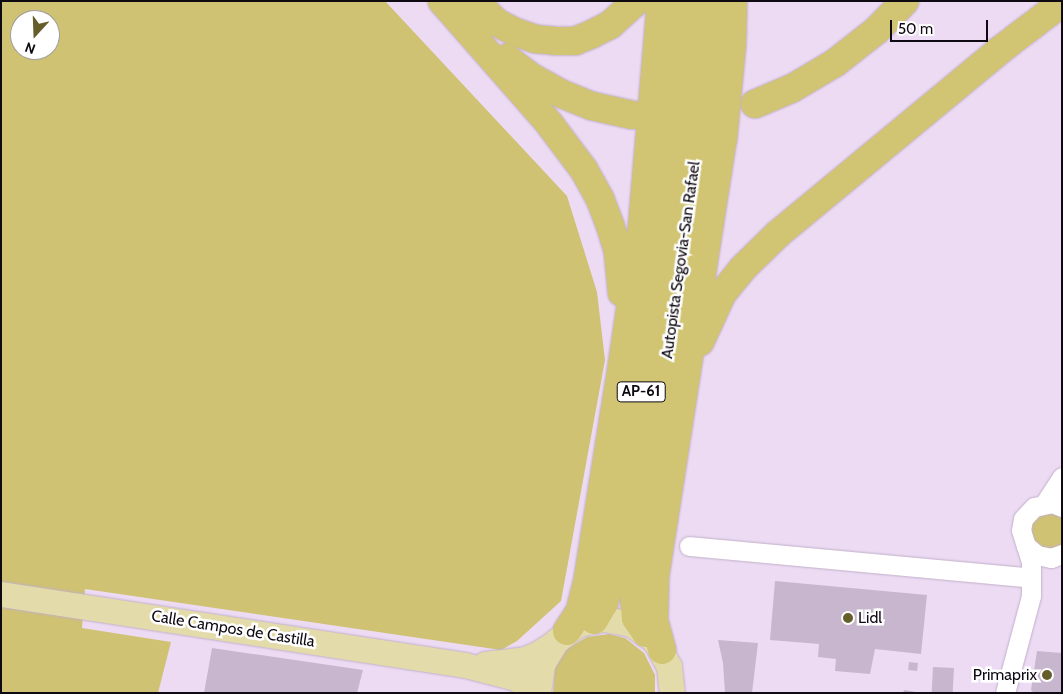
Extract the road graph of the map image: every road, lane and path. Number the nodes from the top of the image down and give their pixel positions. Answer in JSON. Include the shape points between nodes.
{"nodes":[{"id":1,"x":442,"y":1,"type":"edge"},
{"id":2,"x":448,"y":1,"type":"edge"},
{"id":3,"x":475,"y":1,"type":"edge"},
{"id":4,"x":637,"y":1,"type":"edge"},
{"id":5,"x":661,"y":1,"type":"edge"},
{"id":6,"x":685,"y":1,"type":"edge"},
{"id":7,"x":707,"y":1,"type":"edge"},
{"id":8,"x":733,"y":1,"type":"edge"},
{"id":9,"x":906,"y":1,"type":"edge"},
{"id":10,"x":1062,"y":3,"type":"edge"},
{"id":11,"x":755,"y":104,"type":"dead end"},
{"id":12,"x":632,"y":115,"type":"dead end"},
{"id":13,"x":622,"y":366,"type":"junction"},
{"id":14,"x":686,"y":381,"type":"junction"},
{"id":15,"x":1062,"y":478,"type":"edge"},
{"id":16,"x":1053,"y":505,"type":"edge"},
{"id":17,"x":689,"y":546,"type":"dead end"},
{"id":18,"x":1026,"y":546,"type":"junction"},
{"id":19,"x":1060,"y":555,"type":"edge"},
{"id":20,"x":1031,"y":587,"type":"junction"},
{"id":21,"x":1,"y":594,"type":"edge"},
{"id":22,"x":594,"y":620,"type":"junction"},
{"id":23,"x":560,"y":637,"type":"junction"},
{"id":24,"x":654,"y":642,"type":"junction"},
{"id":25,"x":1016,"y":656,"type":"junction"},
{"id":26,"x":465,"y":665,"type":"junction"},
{"id":27,"x":674,"y":691,"type":"edge"},
{"id":28,"x":534,"y":693,"type":"edge"},
{"id":29,"x":538,"y":693,"type":"edge"},
{"id":30,"x":1005,"y":693,"type":"edge"},
{"id":31,"x":1017,"y":693,"type":"edge"}],
"edges":[{"from":1,"to":13,"type":"highway","via":[[567,145],[600,199],[618,252],[622,287]]},
{"from":2,"to":12,"type":"highway","via":[[504,56],[533,78],[577,100]]},
{"from":3,"to":4,"type":"highway","via":[[496,22],[515,32],[535,39],[556,41],[575,40],[592,34],[610,25]]},
{"from":5,"to":13,"type":"highway","via":[[642,228]]},
{"from":6,"to":22,"type":"highway","name":"Autopista Segovia-San Rafael","number":"AP-61","via":[[677,134],[664,243],[612,570],[604,604]]},
{"from":7,"to":24,"type":"highway","name":"Autopista Segovia-San Rafael","number":"AP-61","via":[[699,139],[633,583],[636,618]]},
{"from":8,"to":14,"type":"highway","via":[[723,139]]},
{"from":9,"to":11,"type":"highway","via":[[877,30],[835,63]]},
{"from":10,"to":14,"type":"highway","via":[[814,203],[744,268],[722,294]]},
{"from":13,"to":23,"type":"highway","via":[[588,578],[580,611]]},
{"from":14,"to":24,"type":"highway","via":[[655,576]]},
{"from":15,"to":16,"type":"street"},
{"from":16,"to":18,"type":"street","via":[[1030,510],[1024,519],[1021,536]]},
{"from":17,"to":20,"type":"street"},
{"from":18,"to":19,"type":"street","via":[[1037,555],[1051,558]]},
{"from":18,"to":20,"type":"street"},
{"from":19,"to":20,"type":"street"},
{"from":20,"to":25,"type":"street"},
{"from":21,"to":26,"type":"main road","name":"Calle Campos de Castilla"},
{"from":22,"to":23,"type":"main road","name":"Calle Campos de Castilla"},
{"from":22,"to":24,"type":"main road","via":[[620,620]]},
{"from":23,"to":26,"type":"main road","name":"Calle Campos de Castilla","via":[[538,654],[525,659]]},
{"from":23,"to":29,"type":"main road","via":[[542,664]]},
{"from":24,"to":27,"type":"main road","number":"AP-61","via":[[669,666]]},
{"from":25,"to":30,"type":"street"},
{"from":25,"to":31,"type":"street"},
{"from":26,"to":28,"type":"main road","name":"Calle Campos de Castilla","via":[[516,678]]}]}
